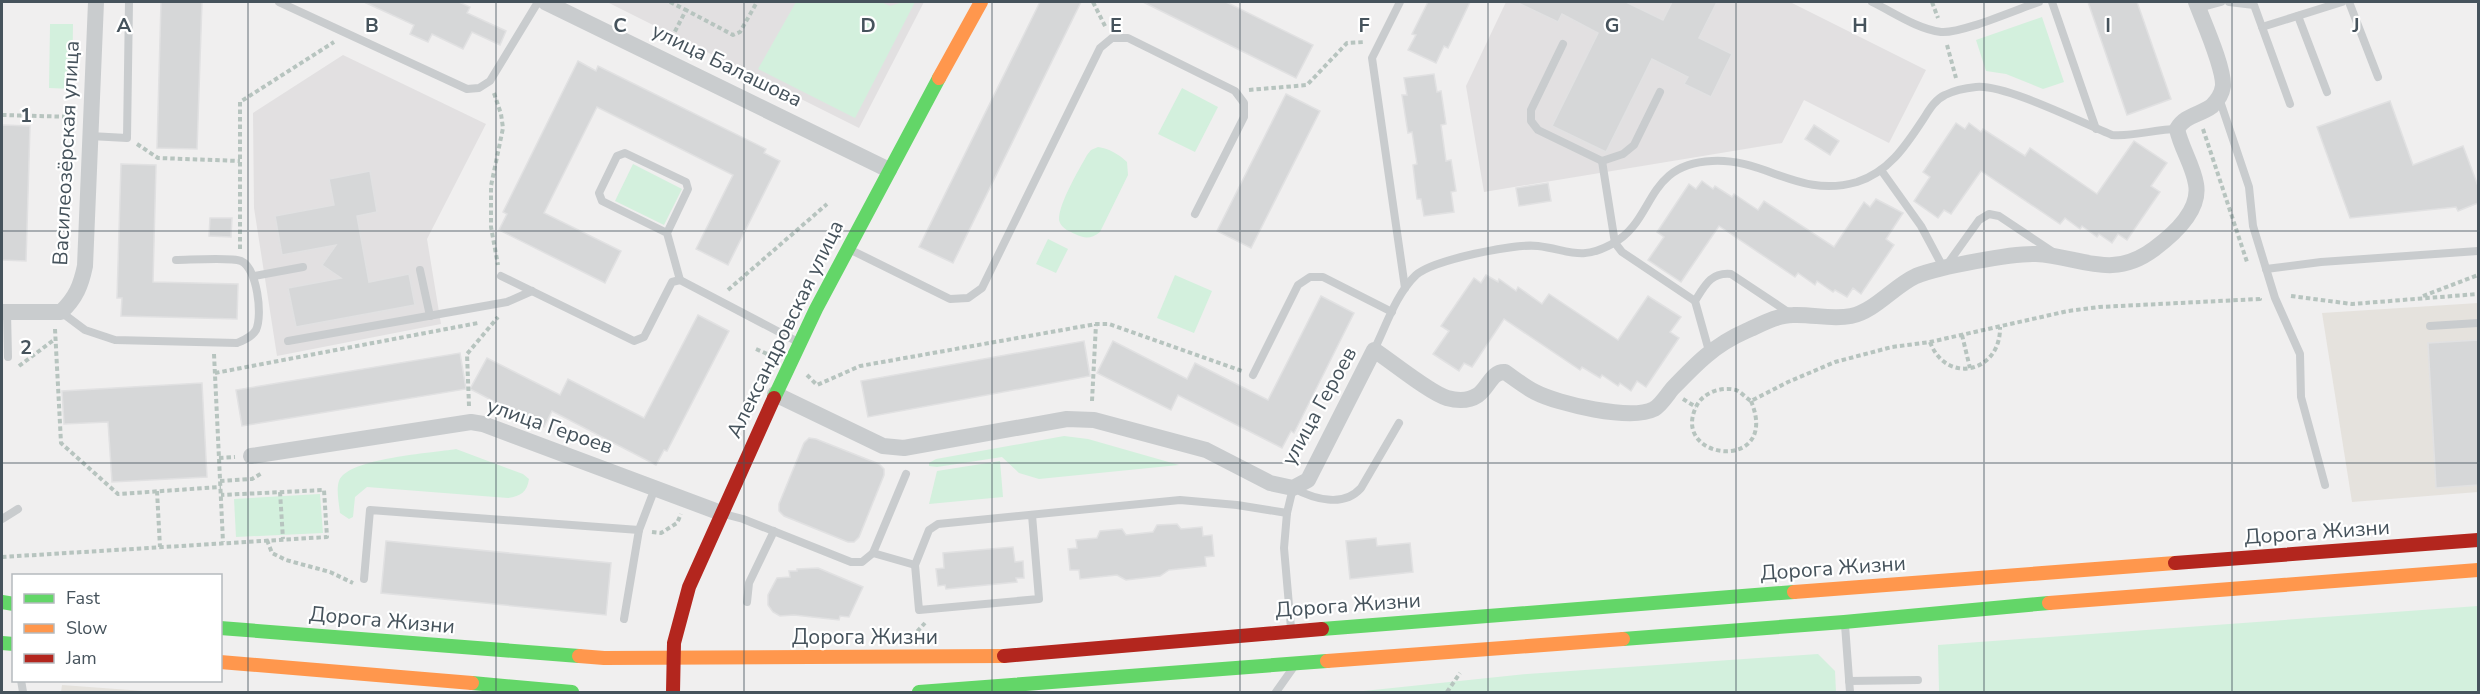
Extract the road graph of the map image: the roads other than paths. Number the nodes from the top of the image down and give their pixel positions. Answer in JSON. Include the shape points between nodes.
{"nodes":[{"id":1,"x":96,"y":2,"type":"edge"},
{"id":2,"x":129,"y":2,"type":"edge"},
{"id":3,"x":279,"y":2,"type":"edge"},
{"id":4,"x":538,"y":2,"type":"edge"},
{"id":5,"x":545,"y":2,"type":"edge"},
{"id":6,"x":981,"y":2,"type":"edge"},
{"id":7,"x":1400,"y":2,"type":"edge"},
{"id":8,"x":1872,"y":2,"type":"edge"},
{"id":9,"x":2039,"y":2,"type":"edge"},
{"id":10,"x":2052,"y":2,"type":"edge"},
{"id":11,"x":2221,"y":2,"type":"edge"},
{"id":12,"x":2229,"y":2,"type":"edge"},
{"id":13,"x":2342,"y":2,"type":"edge"},
{"id":14,"x":2349,"y":2,"type":"edge"},
{"id":15,"x":2198,"y":5,"type":"edge"},
{"id":16,"x":2298,"y":16,"type":"junction"},
{"id":17,"x":2262,"y":27,"type":"junction"},
{"id":18,"x":1563,"y":44,"type":"dead end"},
{"id":19,"x":2378,"y":77,"type":"dead end"},
{"id":20,"x":1660,"y":92,"type":"dead end"},
{"id":21,"x":2327,"y":92,"type":"dead end"},
{"id":22,"x":2219,"y":97,"type":"junction"},
{"id":23,"x":2290,"y":104,"type":"dead end"},
{"id":24,"x":2097,"y":129,"type":"junction"},
{"id":25,"x":2177,"y":129,"type":"junction"},
{"id":26,"x":90,"y":136,"type":"junction"},
{"id":27,"x":1602,"y":161,"type":"junction"},
{"id":28,"x":889,"y":170,"type":"junction"},
{"id":29,"x":1881,"y":170,"type":"junction"},
{"id":30,"x":1196,"y":214,"type":"dead end"},
{"id":31,"x":667,"y":233,"type":"junction"},
{"id":32,"x":1615,"y":243,"type":"junction"},
{"id":33,"x":848,"y":249,"type":"junction"},
{"id":34,"x":2478,"y":251,"type":"edge"},
{"id":35,"x":2060,"y":258,"type":"junction"},
{"id":36,"x":176,"y":260,"type":"dead end"},
{"id":37,"x":303,"y":267,"type":"dead end"},
{"id":38,"x":1944,"y":268,"type":"junction"},
{"id":39,"x":2266,"y":269,"type":"junction"},
{"id":40,"x":420,"y":270,"type":"dead end"},
{"id":41,"x":254,"y":276,"type":"junction"},
{"id":42,"x":501,"y":276,"type":"road end"},
{"id":43,"x":680,"y":280,"type":"junction"},
{"id":44,"x":1405,"y":288,"type":"junction"},
{"id":45,"x":532,"y":291,"type":"junction"},
{"id":46,"x":1695,"y":301,"type":"junction"},
{"id":47,"x":4,"y":312,"type":"edge"},
{"id":48,"x":61,"y":312,"type":"junction"},
{"id":49,"x":1392,"y":312,"type":"junction"},
{"id":50,"x":1791,"y":314,"type":"junction"},
{"id":51,"x":430,"y":316,"type":"junction"},
{"id":52,"x":2478,"y":323,"type":"edge"},
{"id":53,"x":2430,"y":326,"type":"dead end"},
{"id":54,"x":288,"y":341,"type":"dead end"},
{"id":55,"x":799,"y":342,"type":"junction"},
{"id":56,"x":1374,"y":350,"type":"junction"},
{"id":57,"x":1709,"y":351,"type":"junction"},
{"id":58,"x":8,"y":357,"type":"dead end"},
{"id":59,"x":1253,"y":375,"type":"road end"},
{"id":60,"x":775,"y":394,"type":"junction"},
{"id":61,"x":1399,"y":423,"type":"dead end"},
{"id":62,"x":251,"y":456,"type":"dead end"},
{"id":63,"x":906,"y":474,"type":"dead end"},
{"id":64,"x":2325,"y":485,"type":"dead end"},
{"id":65,"x":655,"y":488,"type":"junction"},
{"id":66,"x":1293,"y":489,"type":"junction"},
{"id":67,"x":18,"y":509,"type":"dead end"},
{"id":68,"x":721,"y":513,"type":"junction"},
{"id":69,"x":1287,"y":513,"type":"junction"},
{"id":70,"x":1032,"y":515,"type":"junction"},
{"id":71,"x":2,"y":519,"type":"edge"},
{"id":72,"x":639,"y":530,"type":"junction"},
{"id":73,"x":774,"y":531,"type":"junction"},
{"id":74,"x":2478,"y":540,"type":"edge"},
{"id":75,"x":873,"y":554,"type":"junction"},
{"id":76,"x":915,"y":565,"type":"junction"},
{"id":77,"x":2478,"y":570,"type":"edge"},
{"id":78,"x":363,"y":582,"type":"road end"},
{"id":79,"x":747,"y":602,"type":"dead end"},
{"id":80,"x":624,"y":619,"type":"dead end"},
{"id":81,"x":1844,"y":622,"type":"junction"},
{"id":82,"x":222,"y":628,"type":"edge"},
{"id":83,"x":1292,"y":631,"type":"junction"},
{"id":84,"x":674,"y":658,"type":"junction"},
{"id":85,"x":222,"y":662,"type":"edge"},
{"id":86,"x":1297,"y":662,"type":"junction"},
{"id":87,"x":1918,"y":680,"type":"dead end"},
{"id":88,"x":1849,"y":681,"type":"junction"},
{"id":89,"x":988,"y":691,"type":"edge"},
{"id":90,"x":572,"y":693,"type":"edge"},
{"id":91,"x":673,"y":693,"type":"edge"},
{"id":92,"x":919,"y":693,"type":"edge"},
{"id":93,"x":1276,"y":693,"type":"edge"},
{"id":94,"x":1850,"y":693,"type":"edge"}],
"edges":[{"from":1,"to":26,"type":"street","name":"Василеозёрская улица"},
{"from":2,"to":26,"type":"lane","via":[[127,138]]},
{"from":3,"to":4,"type":"lane","via":[[467,89],[490,81]]},
{"from":5,"to":28,"type":"street","name":"улица Балашова"},
{"from":6,"to":28,"type":"main road","name":"Александровская улица"},
{"from":7,"to":44,"type":"lane","via":[[1372,58]]},
{"from":8,"to":9,"type":"lane","via":[[1943,32]]},
{"from":10,"to":24,"type":"lane"},
{"from":11,"to":15,"type":"lane"},
{"from":12,"to":17,"type":"lane","via":[[2254,5]]},
{"from":13,"to":16,"type":"lane"},
{"from":14,"to":19,"type":"lane"},
{"from":15,"to":22,"type":"street","via":[[2222,74]]},
{"from":16,"to":17,"type":"lane"},
{"from":16,"to":21,"type":"lane"},
{"from":17,"to":23,"type":"lane"},
{"from":18,"to":27,"type":"lane","via":[[1531,110],[1531,121],[1538,130]]},
{"from":20,"to":27,"type":"lane","via":[[1634,145],[1623,154]]},
{"from":22,"to":25,"type":"street","via":[[2211,106],[2181,122]]},
{"from":22,"to":39,"type":"lane","via":[[2249,187],[2253,226]]},
{"from":24,"to":25,"type":"lane","via":[[2129,136]]},
{"from":24,"to":29,"type":"lane","via":[[2001,90],[1959,89],[1934,104],[1900,153]]},
{"from":25,"to":35,"type":"street","name":"улица Героев","via":[[2197,196],[2179,227],[2152,250],[2110,266]]},
{"from":26,"to":48,"type":"street","name":"Василеозёрская улица","via":[[86,266],[81,287]]},
{"from":27,"to":32,"type":"lane"},
{"from":28,"to":33,"type":"main road","name":"Александровская улица"},
{"from":29,"to":32,"type":"lane","via":[[1835,187],[1801,184],[1736,162],[1690,164],[1662,182]]},
{"from":29,"to":38,"type":"lane","via":[[1921,226]]},
{"from":30,"to":33,"type":"lane","via":[[1244,117],[1244,103],[1235,91],[1128,38],[1112,38],[1100,48],[982,288],[968,298],[950,299]]},
{"from":31,"to":31,"type":"lane","via":[[602,201],[599,193],[617,156],[625,153],[686,183],[688,189]]},
{"from":31,"to":43,"type":"lane"},
{"from":32,"to":44,"type":"lane","via":[[1575,255],[1537,246],[1500,249],[1434,265]]},
{"from":32,"to":46,"type":"lane","via":[[1622,252]]},
{"from":33,"to":55,"type":"main road","name":"Александровская улица"},
{"from":34,"to":39,"type":"lane"},
{"from":35,"to":38,"type":"street","name":"улица Героев","via":[[2036,254]]},
{"from":35,"to":38,"type":"lane","via":[[1999,216],[1989,214],[1979,220]]},
{"from":36,"to":41,"type":"lane","via":[[240,260]]},
{"from":37,"to":41,"type":"lane"},
{"from":38,"to":50,"type":"street","name":"улица Героев","via":[[1917,276],[1854,316]]},
{"from":39,"to":64,"type":"lane","via":[[2300,354],[2301,397]]},
{"from":40,"to":51,"type":"lane"},
{"from":41,"to":48,"type":"lane","via":[[259,316],[256,330],[237,343],[115,340],[85,330]]},
{"from":42,"to":45,"type":"lane"},
{"from":43,"to":45,"type":"lane","via":[[672,282],[644,337],[634,341]]},
{"from":43,"to":55,"type":"lane"},
{"from":44,"to":49,"type":"lane"},
{"from":45,"to":51,"type":"lane","via":[[507,302]]},
{"from":46,"to":50,"type":"lane","via":[[1710,278],[1720,273],[1731,274]]},
{"from":46,"to":57,"type":"lane"},
{"from":47,"to":48,"type":"street"},
{"from":47,"to":58,"type":"lane"},
{"from":49,"to":56,"type":"lane"},
{"from":49,"to":59,"type":"lane","via":[[1323,277],[1310,277],[1298,285]]},
{"from":50,"to":57,"type":"street","name":"улица Героев","via":[[1746,331]]},
{"from":51,"to":54,"type":"lane"},
{"from":52,"to":53,"type":"lane"},
{"from":55,"to":60,"type":"main road","name":"Александровская улица"},
{"from":56,"to":57,"type":"street","name":"улица Героев","via":[[1445,398],[1474,398],[1496,374],[1505,372],[1535,392],[1568,405],[1639,413],[1655,409]]},
{"from":56,"to":66,"type":"street","name":"улица Героев","via":[[1308,480]]},
{"from":60,"to":66,"type":"street","name":"улица Героев","via":[[883,446],[904,448],[1067,418],[1094,420],[1206,450],[1270,483]]},
{"from":60,"to":68,"type":"main road","name":"Александровская улица"},
{"from":61,"to":66,"type":"lane","via":[[1354,496],[1342,500],[1310,497]]},
{"from":62,"to":65,"type":"street","name":"улица Героев","via":[[471,422]]},
{"from":63,"to":75,"type":"lane"},
{"from":65,"to":68,"type":"street","name":"улица Героев"},
{"from":65,"to":72,"type":"lane"},
{"from":66,"to":69,"type":"lane"},
{"from":67,"to":71,"type":"lane"},
{"from":68,"to":73,"type":"lane"},
{"from":68,"to":84,"type":"main road","name":"Александровская улица","via":[[689,586],[674,643]]},
{"from":69,"to":70,"type":"lane","via":[[1180,500]]},
{"from":69,"to":83,"type":"lane","via":[[1284,548]]},
{"from":70,"to":76,"type":"lane","via":[[938,524],[929,530]]},
{"from":70,"to":76,"type":"lane","via":[[1039,598],[919,610]]},
{"from":72,"to":78,"type":"lane","via":[[370,510]]},
{"from":72,"to":80,"type":"lane"},
{"from":73,"to":75,"type":"lane","via":[[850,562],[862,562]]},
{"from":73,"to":79,"type":"lane","via":[[749,583]]},
{"from":74,"to":83,"type":"main road","name":"Дорога Жизни"},
{"from":75,"to":76,"type":"lane"},
{"from":77,"to":81,"type":"main road"},
{"from":81,"to":86,"type":"main road"},
{"from":81,"to":88,"type":"lane"},
{"from":82,"to":84,"type":"main road","name":"Дорога Жизни","via":[[604,658]]},
{"from":83,"to":84,"type":"main road","name":"Дорога Жизни","via":[[984,658]]},
{"from":84,"to":91,"type":"main road","name":"Александровская улица"},
{"from":85,"to":90,"type":"main road"},
{"from":86,"to":89,"type":"main road"},
{"from":86,"to":93,"type":"lane"},
{"from":87,"to":88,"type":"lane"},
{"from":88,"to":94,"type":"lane"},
{"from":89,"to":92,"type":"main road"}]}
